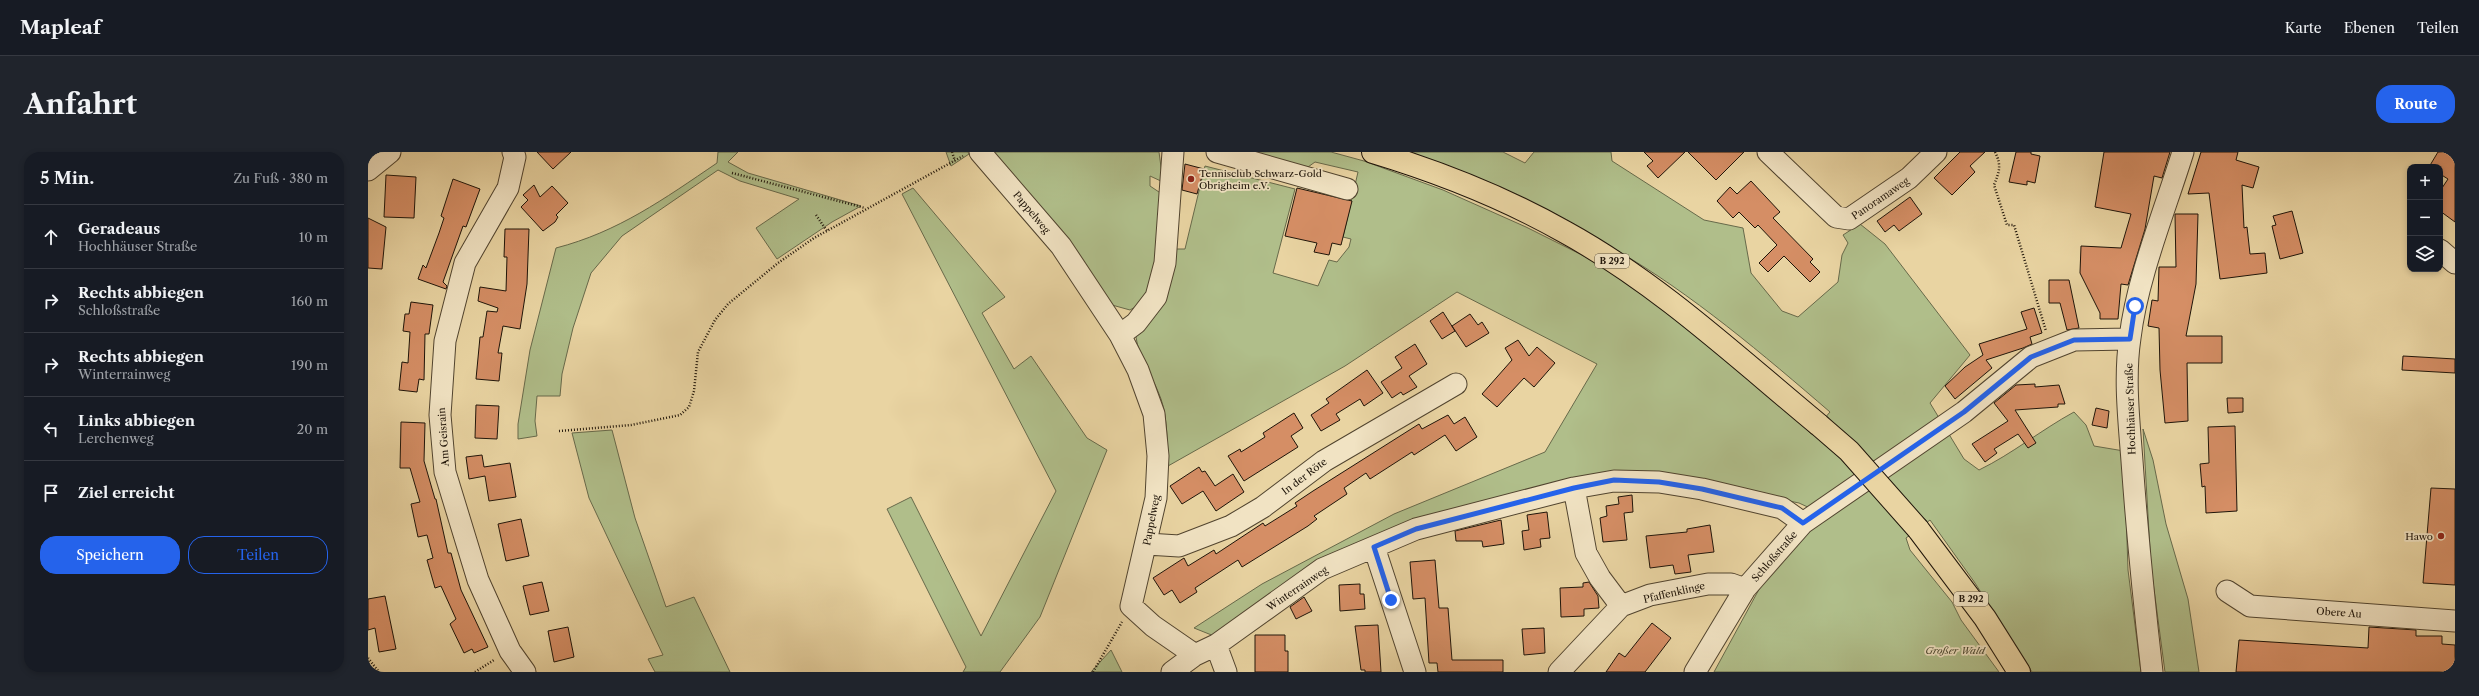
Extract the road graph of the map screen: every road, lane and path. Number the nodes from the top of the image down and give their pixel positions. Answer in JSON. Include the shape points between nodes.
{"nodes":[{"id":1,"x":390,"y":152,"type":"edge"},
{"id":2,"x":513,"y":152,"type":"edge"},
{"id":3,"x":952,"y":152,"type":"edge"},
{"id":4,"x":968,"y":152,"type":"edge"},
{"id":5,"x":980,"y":152,"type":"edge"},
{"id":6,"x":1173,"y":152,"type":"edge"},
{"id":7,"x":1217,"y":152,"type":"edge"},
{"id":8,"x":1373,"y":152,"type":"edge"},
{"id":9,"x":1768,"y":152,"type":"edge"},
{"id":10,"x":1936,"y":152,"type":"edge"},
{"id":11,"x":1995,"y":152,"type":"edge"},
{"id":12,"x":2183,"y":152,"type":"edge"},
{"id":13,"x":955,"y":161,"type":"junction"},
{"id":14,"x":368,"y":170,"type":"edge"},
{"id":15,"x":732,"y":173,"type":"dead end"},
{"id":16,"x":1347,"y":189,"type":"dead end"},
{"id":17,"x":865,"y":208,"type":"junction"},
{"id":18,"x":816,"y":215,"type":"dead end"},
{"id":19,"x":827,"y":231,"type":"junction"},
{"id":20,"x":2443,"y":253,"type":"edge"},
{"id":21,"x":2455,"y":263,"type":"edge"},
{"id":22,"x":1120,"y":335,"type":"junction"},
{"id":23,"x":2130,"y":339,"type":"junction"},
{"id":24,"x":2056,"y":347,"type":"junction"},
{"id":25,"x":1456,"y":384,"type":"dead end"},
{"id":26,"x":559,"y":431,"type":"dead end"},
{"id":27,"x":1574,"y":488,"type":"junction"},
{"id":28,"x":1803,"y":523,"type":"junction"},
{"id":29,"x":1147,"y":544,"type":"junction"},
{"id":30,"x":1374,"y":547,"type":"junction"},
{"id":31,"x":1745,"y":589,"type":"junction"},
{"id":32,"x":2227,"y":590,"type":"dead end"},
{"id":33,"x":1131,"y":606,"type":"junction"},
{"id":34,"x":1621,"y":606,"type":"junction"},
{"id":35,"x":2455,"y":621,"type":"edge"},
{"id":36,"x":1216,"y":645,"type":"junction"},
{"id":37,"x":510,"y":651,"type":"junction"},
{"id":38,"x":1195,"y":655,"type":"junction"},
{"id":39,"x":368,"y":658,"type":"edge"},
{"id":40,"x":379,"y":672,"type":"edge"},
{"id":41,"x":475,"y":672,"type":"edge"},
{"id":42,"x":525,"y":672,"type":"edge"},
{"id":43,"x":1093,"y":672,"type":"edge"},
{"id":44,"x":1172,"y":672,"type":"edge"},
{"id":45,"x":1226,"y":672,"type":"edge"},
{"id":46,"x":1415,"y":672,"type":"edge"},
{"id":47,"x":1559,"y":672,"type":"edge"},
{"id":48,"x":1695,"y":672,"type":"edge"},
{"id":49,"x":2019,"y":672,"type":"edge"},
{"id":50,"x":2152,"y":672,"type":"edge"}],
"edges":[{"from":1,"to":14,"type":"street"},
{"from":2,"to":37,"type":"street","name":"Am Geisrain","via":[[515,157],[508,188],[465,263],[445,341],[440,415],[445,472],[478,580]]},
{"from":3,"to":13,"type":"path"},
{"from":4,"to":13,"type":"path"},
{"from":5,"to":22,"type":"street","name":"Pappelweg","via":[[1061,246]]},
{"from":6,"to":22,"type":"street","via":[[1165,263],[1156,297],[1136,323]]},
{"from":7,"to":16,"type":"street"},
{"from":8,"to":49,"type":"highway","number":"B 292","bridge":true,"via":[[1407,162],[1507,202],[1600,253],[1661,296],[1819,425],[1854,457],[1918,529],[1985,618]]},
{"from":9,"to":10,"type":"street","name":"Panoramaweg","via":[[1836,218],[1849,219],[1909,178]]},
{"from":11,"to":24,"type":"path","via":[[2000,174],[1994,185],[2007,225],[2014,225],[2045,330]]},
{"from":12,"to":23,"type":"street","name":"Hochhäuser Straße","via":[[2135,306]]},
{"from":13,"to":17,"type":"path"},
{"from":15,"to":17,"type":"path"},
{"from":17,"to":19,"type":"path"},
{"from":18,"to":19,"type":"path"},
{"from":19,"to":26,"type":"path","via":[[778,263],[728,304],[715,320],[698,352],[694,391],[689,407],[680,415],[631,425]]},
{"from":20,"to":21,"type":"street"},
{"from":22,"to":29,"type":"street","name":"Pappelweg","via":[[1138,370],[1154,414],[1158,456],[1156,498]]},
{"from":23,"to":24,"type":"street","name":"Schloßstraße","via":[[2074,340]]},
{"from":23,"to":50,"type":"street","name":"Hochhäuser Straße","via":[[2130,435],[2138,549]]},
{"from":24,"to":28,"type":"street","name":"Schloßstraße","via":[[2031,357],[1964,412]]},
{"from":25,"to":29,"type":"street","name":"In der Röte","via":[[1324,461],[1263,507],[1231,526],[1179,546]]},
{"from":27,"to":28,"type":"street","name":"Winterrainweg","via":[[1614,480],[1666,483],[1782,508]]},
{"from":27,"to":30,"type":"street","name":"Winterrainweg","via":[[1416,529]]},
{"from":27,"to":34,"type":"street","via":[[1586,553],[1600,578]]},
{"from":28,"to":31,"type":"street","name":"Schloßstraße"},
{"from":29,"to":33,"type":"street","name":"Pappelweg"},
{"from":30,"to":36,"type":"street","name":"Winterrainweg","via":[[1322,569]]},
{"from":30,"to":46,"type":"street"},
{"from":31,"to":34,"type":"street","name":"Pfaffenklinge","via":[[1731,584],[1708,584],[1650,595]]},
{"from":31,"to":48,"type":"street","name":"Schloßstraße"},
{"from":32,"to":35,"type":"street","name":"Obere Au","via":[[2250,606]]},
{"from":33,"to":38,"type":"street","via":[[1153,626]]},
{"from":33,"to":43,"type":"path"},
{"from":34,"to":47,"type":"street","name":"Pfaffenklinge"},
{"from":36,"to":38,"type":"street","name":"Winterrainweg"},
{"from":36,"to":45,"type":"street"},
{"from":37,"to":41,"type":"path"},
{"from":37,"to":42,"type":"street","name":"Am Geisrain"},
{"from":38,"to":44,"type":"street","name":"Winterrainweg"},
{"from":39,"to":40,"type":"path"}]}
